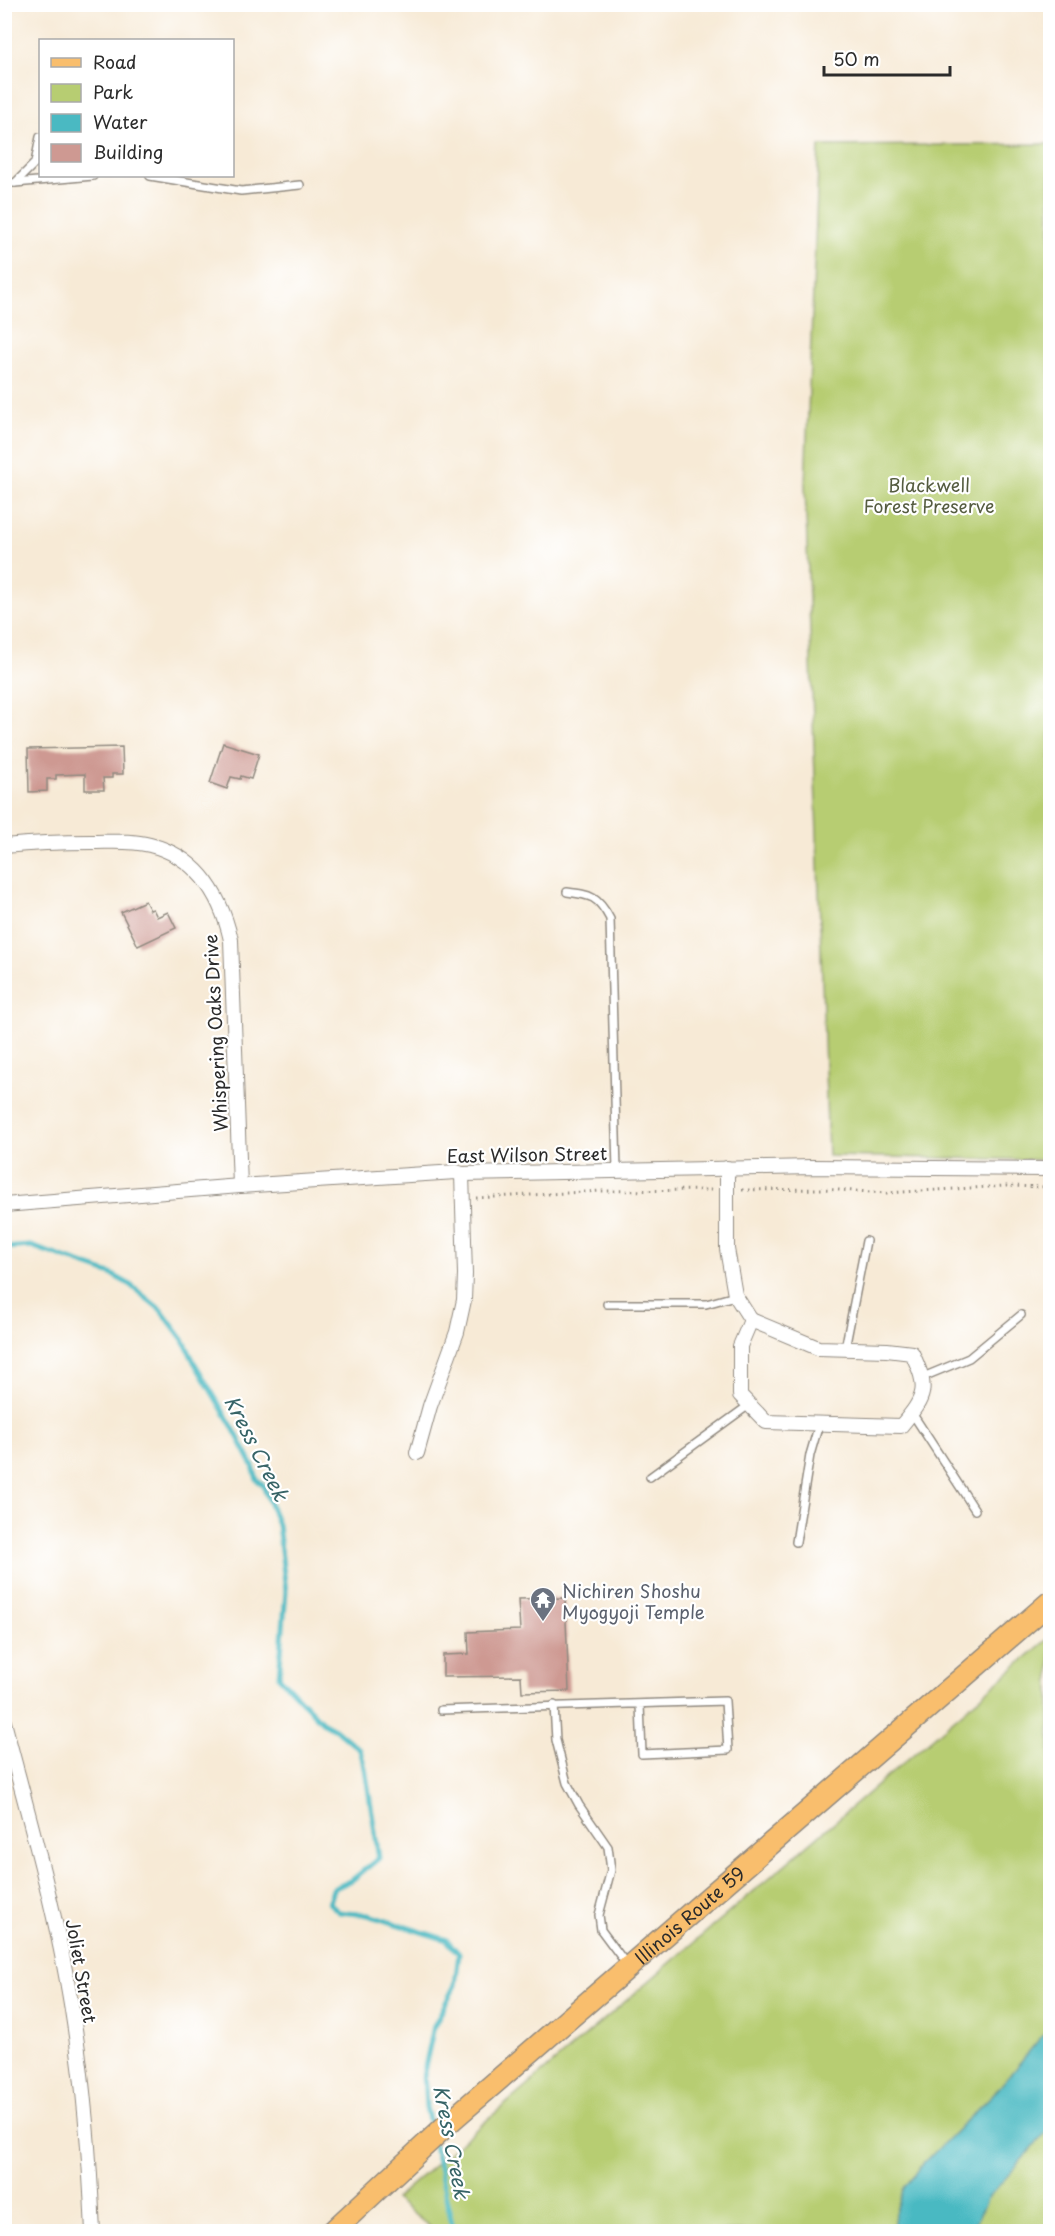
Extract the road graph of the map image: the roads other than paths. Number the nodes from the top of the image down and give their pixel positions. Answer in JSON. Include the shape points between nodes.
{"nodes":[{"id":1,"x":39,"y":142,"type":"edge"},
{"id":2,"x":82,"y":177,"type":"edge"},
{"id":3,"x":156,"y":177,"type":"edge"},
{"id":4,"x":4,"y":183,"type":"edge"},
{"id":5,"x":15,"y":183,"type":"junction"},
{"id":6,"x":300,"y":185,"type":"dead end"},
{"id":7,"x":4,"y":846,"type":"edge"},
{"id":8,"x":567,"y":892,"type":"dead end"},
{"id":9,"x":728,"y":1168,"type":"junction"},
{"id":10,"x":1050,"y":1169,"type":"edge"},
{"id":11,"x":617,"y":1170,"type":"junction"},
{"id":12,"x":462,"y":1174,"type":"junction"},
{"id":13,"x":240,"y":1186,"type":"junction"},
{"id":14,"x":4,"y":1205,"type":"edge"},
{"id":15,"x":866,"y":1240,"type":"dead end"},
{"id":16,"x":735,"y":1295,"type":"junction"},
{"id":17,"x":607,"y":1304,"type":"dead end"},
{"id":18,"x":1021,"y":1315,"type":"dead end"},
{"id":19,"x":751,"y":1320,"type":"junction"},
{"id":20,"x":844,"y":1349,"type":"junction"},
{"id":21,"x":923,"y":1377,"type":"junction"},
{"id":22,"x":749,"y":1405,"type":"junction"},
{"id":23,"x":912,"y":1413,"type":"junction"},
{"id":24,"x":819,"y":1424,"type":"junction"},
{"id":25,"x":417,"y":1453,"type":"dead end"},
{"id":26,"x":650,"y":1477,"type":"dead end"},
{"id":27,"x":975,"y":1510,"type":"dead end"},
{"id":28,"x":796,"y":1542,"type":"dead end"},
{"id":29,"x":1050,"y":1602,"type":"edge"},
{"id":30,"x":554,"y":1705,"type":"junction"},
{"id":31,"x":640,"y":1705,"type":"junction"},
{"id":32,"x":441,"y":1710,"type":"dead end"},
{"id":33,"x":4,"y":1722,"type":"edge"},
{"id":34,"x":628,"y":1966,"type":"junction"},
{"id":35,"x":93,"y":2232,"type":"edge"},
{"id":36,"x":332,"y":2232,"type":"edge"}],
"edges":[{"from":1,"to":5,"type":"lane","via":[[35,163]]},
{"from":2,"to":5,"type":"lane"},
{"from":3,"to":6,"type":"lane","via":[[241,191]]},
{"from":4,"to":5,"type":"lane"},
{"from":7,"to":13,"type":"street","name":"Whispering Oaks Drive","via":[[54,842],[152,845],[176,855],[196,870],[214,892],[231,940]]},
{"from":8,"to":11,"type":"lane","via":[[590,894],[610,919]]},
{"from":9,"to":10,"type":"street","name":"East Wilson Street"},
{"from":9,"to":11,"type":"street","name":"East Wilson Street"},
{"from":9,"to":16,"type":"street","via":[[727,1249]]},
{"from":11,"to":12,"type":"street","name":"East Wilson Street"},
{"from":12,"to":13,"type":"street","name":"East Wilson Street"},
{"from":12,"to":25,"type":"street","via":[[464,1300]]},
{"from":13,"to":14,"type":"street","name":"East Wilson Street"},
{"from":15,"to":20,"type":"lane"},
{"from":16,"to":17,"type":"lane","via":[[706,1304]]},
{"from":16,"to":19,"type":"street"},
{"from":18,"to":21,"type":"lane","via":[[969,1358]]},
{"from":19,"to":20,"type":"street","via":[[818,1348]]},
{"from":19,"to":22,"type":"street","via":[[740,1346],[740,1395]]},
{"from":20,"to":21,"type":"street","via":[[912,1353]]},
{"from":21,"to":23,"type":"street","via":[[920,1403]]},
{"from":22,"to":24,"type":"street","via":[[766,1422]]},
{"from":22,"to":26,"type":"lane"},
{"from":23,"to":24,"type":"street","via":[[901,1426]]},
{"from":23,"to":27,"type":"lane"},
{"from":24,"to":28,"type":"lane"},
{"from":29,"to":34,"type":"main road","name":"Illinois Route 59"},
{"from":30,"to":31,"type":"lane"},
{"from":30,"to":32,"type":"lane"},
{"from":30,"to":34,"type":"lane","via":[[556,1740],[567,1783],[608,1847],[611,1870],[599,1915],[601,1930]]},
{"from":31,"to":31,"type":"lane","via":[[724,1701],[728,1750],[642,1754]]},
{"from":33,"to":35,"type":"street","name":"Joliet Street","via":[[51,1900],[74,2023],[89,2153]]},
{"from":34,"to":36,"type":"main road","name":"Illinois Route 59","via":[[417,2150]]}]}
